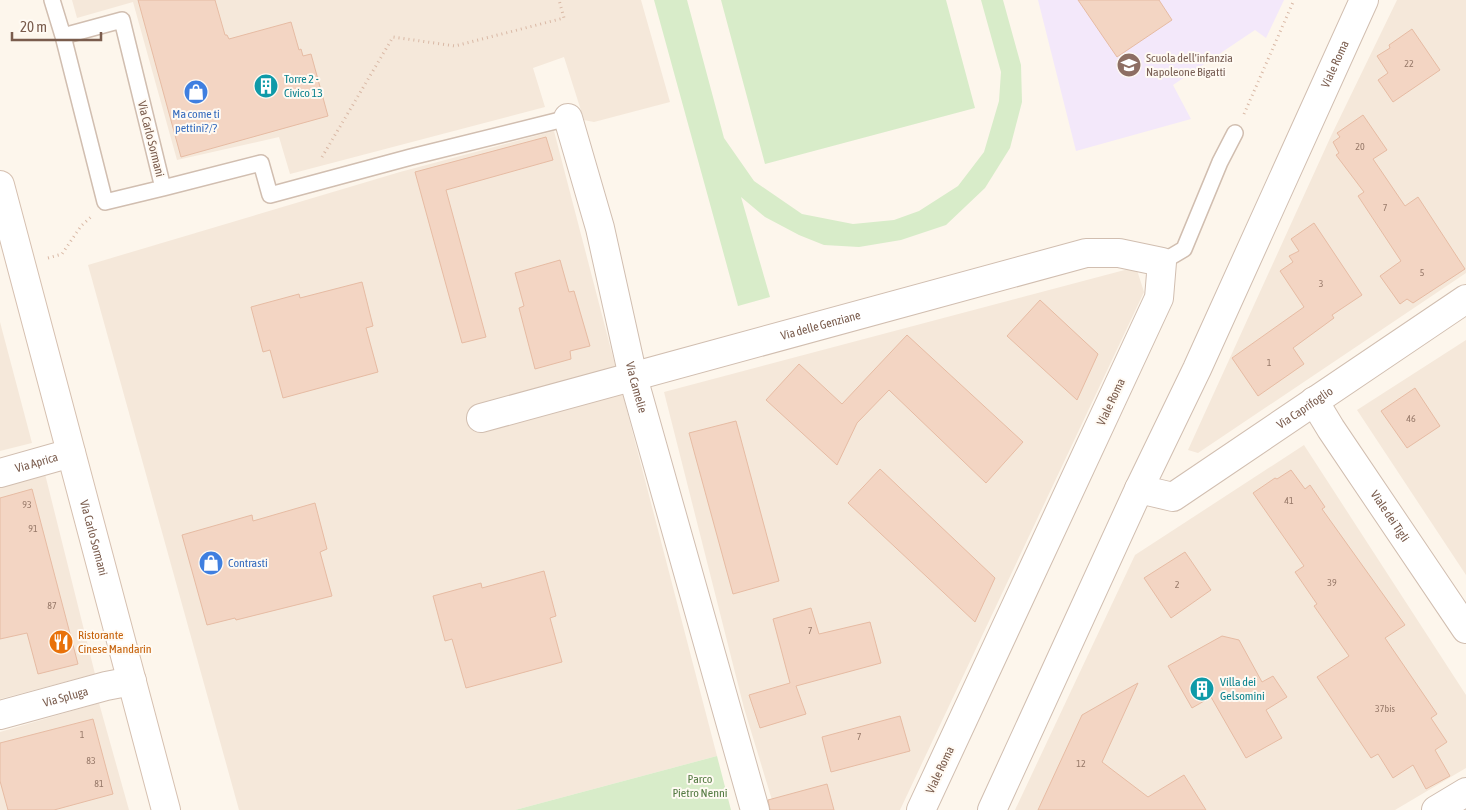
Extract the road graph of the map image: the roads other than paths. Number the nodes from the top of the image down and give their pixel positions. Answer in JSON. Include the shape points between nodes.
{"nodes":[{"id":1,"x":52,"y":0,"type":"edge"},
{"id":2,"x":1364,"y":0,"type":"edge"},
{"id":3,"x":63,"y":36,"type":"junction"},
{"id":4,"x":568,"y":118,"type":"joint"},
{"id":5,"x":1236,"y":133,"type":"road end"},
{"id":6,"x":163,"y":188,"type":"junction"},
{"id":7,"x":2,"y":201,"type":"edge"},
{"id":8,"x":1162,"y":262,"type":"junction"},
{"id":9,"x":1466,"y":299,"type":"edge"},
{"id":10,"x":633,"y":377,"type":"junction"},
{"id":11,"x":1314,"y":401,"type":"junction"},
{"id":12,"x":481,"y":418,"type":"dead end"},
{"id":13,"x":71,"y":453,"type":"junction"},
{"id":14,"x":0,"y":473,"type":"edge"},
{"id":15,"x":1138,"y":488,"type":"junction"},
{"id":16,"x":1466,"y":629,"type":"edge"},
{"id":17,"x":132,"y":681,"type":"junction"},
{"id":18,"x":0,"y":715,"type":"edge"},
{"id":19,"x":1466,"y":792,"type":"edge"},
{"id":20,"x":166,"y":810,"type":"edge"},
{"id":21,"x":754,"y":810,"type":"edge"},
{"id":22,"x":922,"y":810,"type":"edge"},
{"id":23,"x":992,"y":810,"type":"edge"},
{"id":24,"x":1436,"y":810,"type":"edge"}],
"edges":[{"from":1,"to":3,"type":"lane"},
{"from":2,"to":15,"type":"street","name":"Viale Roma","via":[[1198,369]]},
{"from":3,"to":6,"type":"lane","name":"Via Carlo Sormani","via":[[105,202]]},
{"from":3,"to":6,"type":"lane","name":"Via Carlo Sormani","via":[[122,20]]},
{"from":4,"to":6,"type":"lane","name":"Via Camelie","via":[[270,195],[261,163]]},
{"from":4,"to":10,"type":"street","name":"Via Camelie","via":[[600,228]]},
{"from":5,"to":8,"type":"lane","via":[[1220,162],[1184,249]]},
{"from":7,"to":13,"type":"street","name":"Via Carlo Sormani"},
{"from":8,"to":10,"type":"street","name":"Via delle Genziane","via":[[1119,253],[1086,253]]},
{"from":8,"to":22,"type":"street","name":"Viale Roma","via":[[1159,298]]},
{"from":9,"to":11,"type":"street","name":"Via Caprifoglio"},
{"from":10,"to":12,"type":"street","name":"Via delle Genziane"},
{"from":10,"to":21,"type":"street","name":"Via Camelie"},
{"from":11,"to":15,"type":"street","name":"Via Caprifoglio","via":[[1173,497]]},
{"from":11,"to":16,"type":"street","name":"Viale dei Tigli"},
{"from":13,"to":14,"type":"street","name":"Via Aprica"},
{"from":13,"to":17,"type":"street","name":"Via Carlo Sormani"},
{"from":15,"to":23,"type":"street","name":"Viale Roma"},
{"from":17,"to":18,"type":"street","name":"Via Spluga"},
{"from":17,"to":20,"type":"street","name":"Via Carlo Sormani"},
{"from":19,"to":24,"type":"street"}]}
